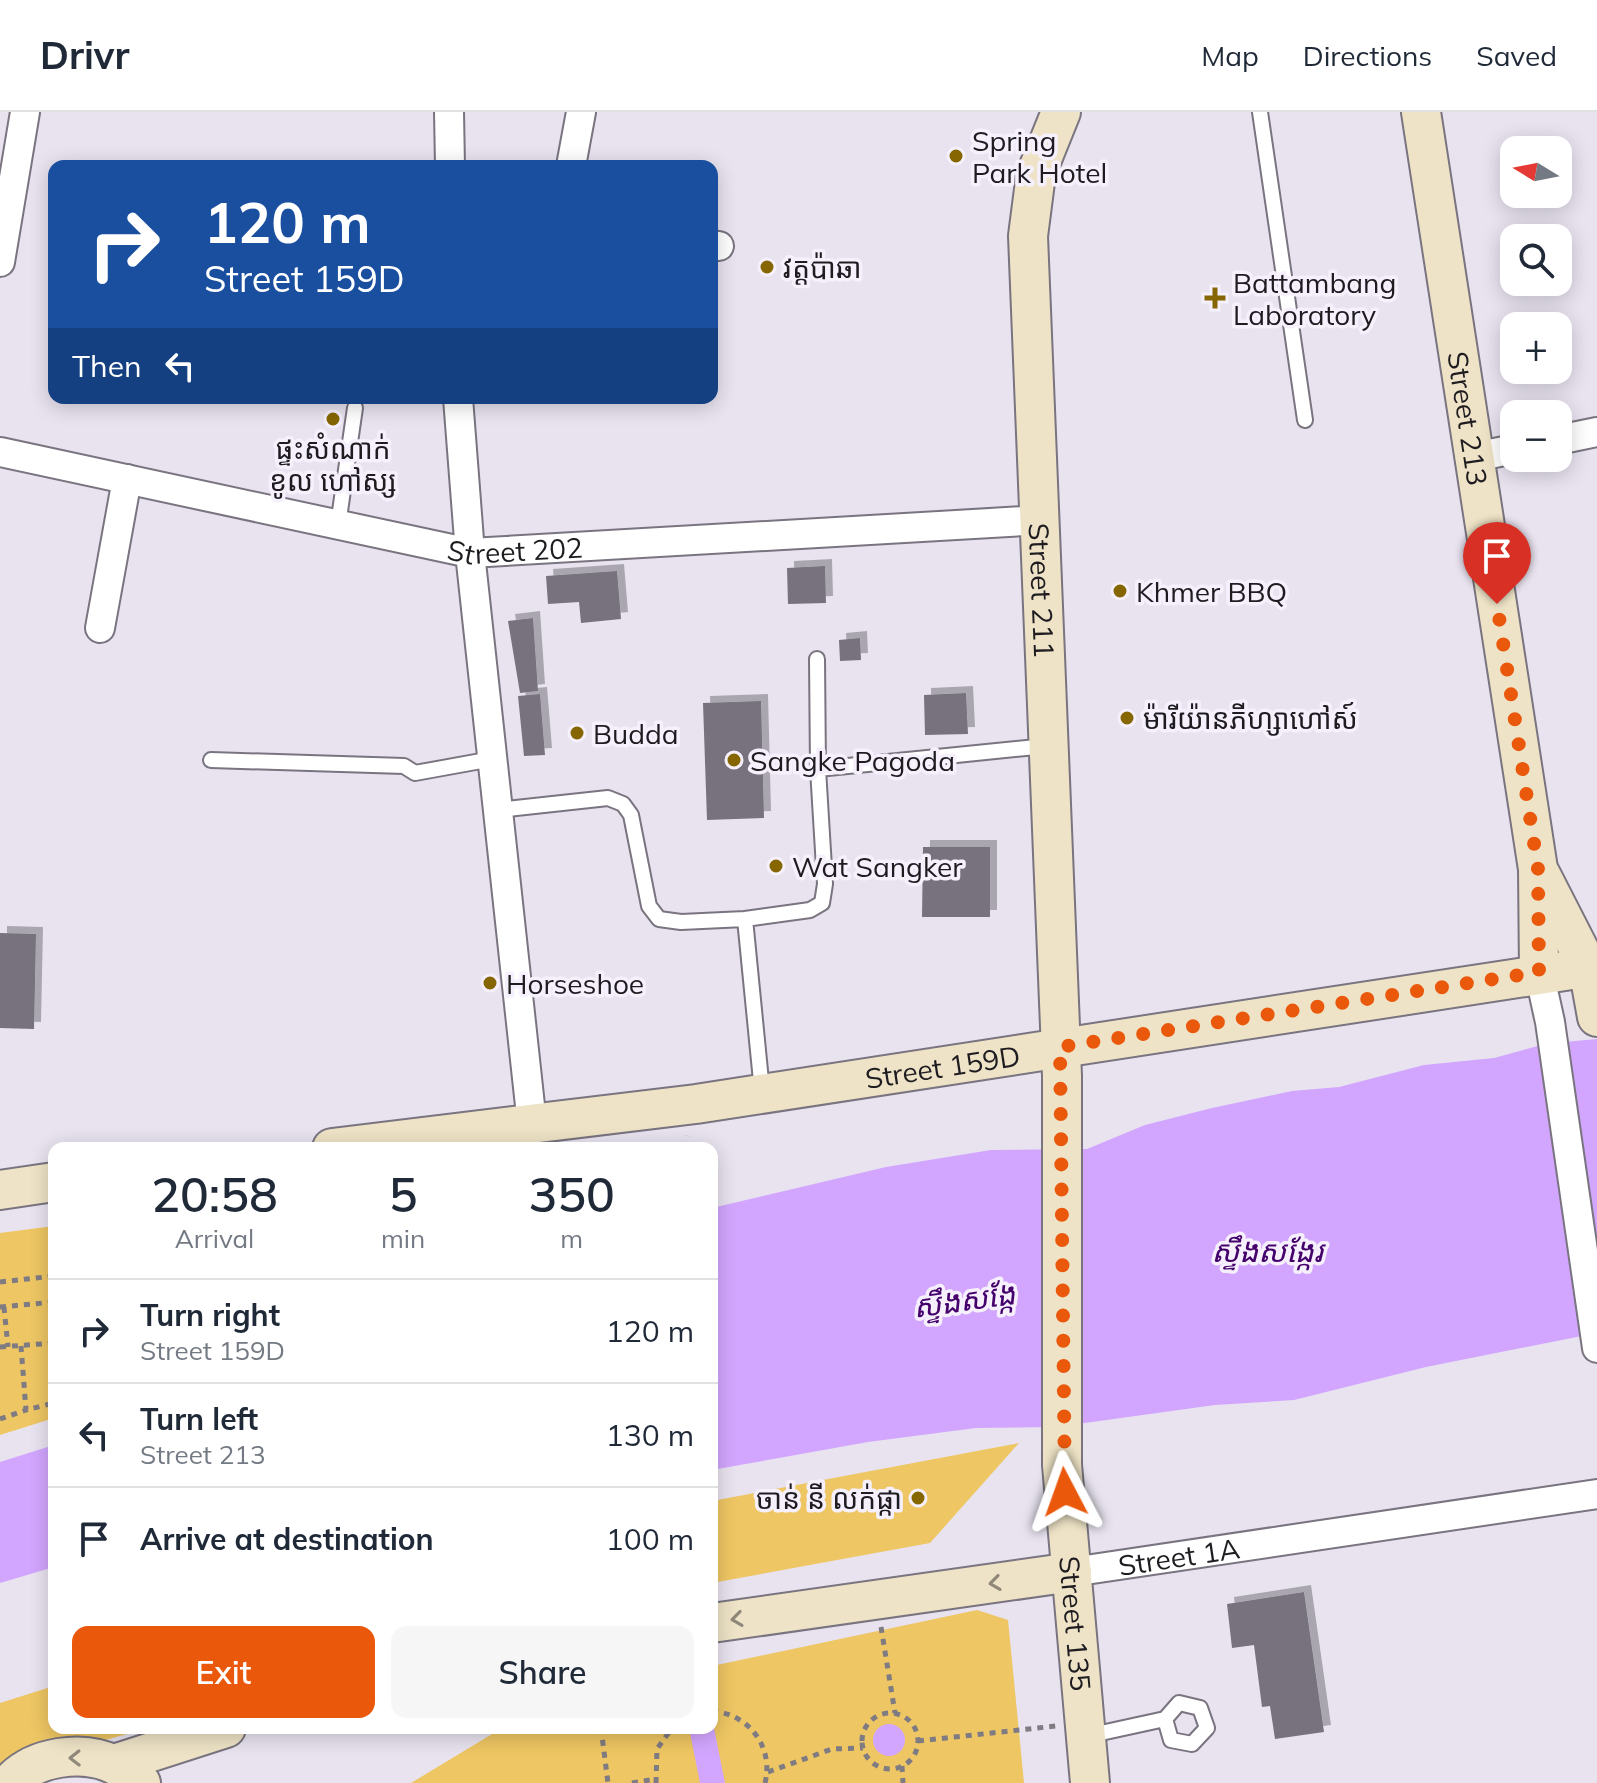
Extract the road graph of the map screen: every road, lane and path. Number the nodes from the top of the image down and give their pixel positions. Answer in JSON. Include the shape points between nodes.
{"nodes":[{"id":1,"x":25,"y":112,"type":"edge"},
{"id":2,"x":449,"y":112,"type":"edge"},
{"id":3,"x":581,"y":112,"type":"edge"},
{"id":4,"x":1061,"y":112,"type":"edge"},
{"id":5,"x":1260,"y":112,"type":"edge"},
{"id":6,"x":1421,"y":112,"type":"edge"},
{"id":7,"x":450,"y":160,"type":"edge"},
{"id":8,"x":572,"y":160,"type":"edge"},
{"id":9,"x":0,"y":262,"type":"edge"},
{"id":10,"x":458,"y":404,"type":"edge"},
{"id":11,"x":355,"y":408,"type":"dead end"},
{"id":12,"x":1305,"y":420,"type":"dead end"},
{"id":13,"x":1597,"y":432,"type":"edge"},
{"id":14,"x":1572,"y":437,"type":"edge"},
{"id":15,"x":0,"y":452,"type":"edge"},
{"id":16,"x":1500,"y":452,"type":"edge"},
{"id":17,"x":1475,"y":457,"type":"junction"},
{"id":18,"x":127,"y":479,"type":"junction"},
{"id":19,"x":1042,"y":520,"type":"junction"},
{"id":20,"x":338,"y":525,"type":"junction"},
{"id":21,"x":470,"y":553,"type":"junction"},
{"id":22,"x":100,"y":628,"type":"dead end"},
{"id":23,"x":817,"y":659,"type":"dead end"},
{"id":24,"x":1050,"y":746,"type":"junction"},
{"id":25,"x":492,"y":759,"type":"junction"},
{"id":26,"x":211,"y":760,"type":"dead end"},
{"id":27,"x":818,"y":769,"type":"junction"},
{"id":28,"x":498,"y":810,"type":"junction"},
{"id":29,"x":1538,"y":869,"type":"junction"},
{"id":30,"x":745,"y":919,"type":"junction"},
{"id":31,"x":1592,"y":966,"type":"edge"},
{"id":32,"x":1539,"y":972,"type":"junction"},
{"id":33,"x":1597,"y":1017,"type":"edge"},
{"id":34,"x":1061,"y":1061,"type":"junction"},
{"id":35,"x":762,"y":1092,"type":"junction"},
{"id":36,"x":532,"y":1124,"type":"junction"},
{"id":37,"x":382,"y":1142,"type":"edge"},
{"id":38,"x":48,"y":1183,"type":"edge"},
{"id":39,"x":0,"y":1190,"type":"edge"},
{"id":40,"x":48,"y":1277,"type":"edge"},
{"id":41,"x":0,"y":1282,"type":"edge"},
{"id":42,"x":48,"y":1303,"type":"edge"},
{"id":43,"x":2,"y":1307,"type":"edge"},
{"id":44,"x":48,"y":1344,"type":"edge"},
{"id":45,"x":21,"y":1346,"type":"junction"},
{"id":46,"x":0,"y":1347,"type":"edge"},
{"id":47,"x":8,"y":1347,"type":"junction"},
{"id":48,"x":1597,"y":1348,"type":"edge"},
{"id":49,"x":48,"y":1404,"type":"edge"},
{"id":50,"x":26,"y":1410,"type":"junction"},
{"id":51,"x":0,"y":1419,"type":"edge"},
{"id":52,"x":1597,"y":1494,"type":"edge"},
{"id":53,"x":1072,"y":1572,"type":"junction"},
{"id":54,"x":876,"y":1600,"type":"junction"},
{"id":55,"x":718,"y":1622,"type":"edge"},
{"id":56,"x":718,"y":1712,"type":"edge"},
{"id":57,"x":895,"y":1713,"type":"junction"},
{"id":58,"x":1165,"y":1719,"type":"dead end"},
{"id":59,"x":1086,"y":1730,"type":"junction"},
{"id":60,"x":213,"y":1734,"type":"edge"},
{"id":61,"x":602,"y":1734,"type":"edge"},
{"id":62,"x":668,"y":1734,"type":"edge"},
{"id":63,"x":918,"y":1741,"type":"junction"},
{"id":64,"x":863,"y":1748,"type":"junction"},
{"id":65,"x":902,"y":1766,"type":"junction"},
{"id":66,"x":768,"y":1772,"type":"junction"},
{"id":67,"x":127,"y":1774,"type":"edge"},
{"id":68,"x":656,"y":1781,"type":"edge"},
{"id":69,"x":9,"y":1782,"type":"edge"},
{"id":70,"x":608,"y":1783,"type":"edge"},
{"id":71,"x":632,"y":1783,"type":"edge"},
{"id":72,"x":765,"y":1783,"type":"edge"},
{"id":73,"x":903,"y":1783,"type":"edge"},
{"id":74,"x":1090,"y":1783,"type":"edge"}],
"edges":[{"from":1,"to":9,"type":"street"},
{"from":2,"to":7,"type":"street"},
{"from":3,"to":8,"type":"street"},
{"from":4,"to":19,"type":"street","name":"Street 211","via":[[1036,174],[1028,236]]},
{"from":5,"to":12,"type":"lane"},
{"from":6,"to":17,"type":"street","name":"Street 213"},
{"from":10,"to":21,"type":"street"},
{"from":11,"to":20,"type":"lane"},
{"from":13,"to":14,"type":"street"},
{"from":15,"to":18,"type":"street","name":"Street 202"},
{"from":16,"to":17,"type":"street"},
{"from":17,"to":29,"type":"street","name":"Street 213"},
{"from":18,"to":20,"type":"street","name":"Street 202"},
{"from":18,"to":22,"type":"street"},
{"from":19,"to":21,"type":"street","name":"Street 202"},
{"from":19,"to":24,"type":"street","name":"Street 211"},
{"from":20,"to":21,"type":"street","name":"Street 202"},
{"from":21,"to":25,"type":"street"},
{"from":23,"to":27,"type":"lane"},
{"from":24,"to":27,"type":"lane"},
{"from":24,"to":34,"type":"street","name":"Street 211"},
{"from":25,"to":26,"type":"lane","via":[[415,773],[404,766]]},
{"from":25,"to":28,"type":"street"},
{"from":27,"to":30,"type":"lane","via":[[822,903],[810,910]]},
{"from":28,"to":30,"type":"lane","via":[[608,798],[623,804],[631,815],[649,906],[659,919]]},
{"from":28,"to":36,"type":"street"},
{"from":29,"to":31,"type":"street","name":"Street 213"},
{"from":29,"to":32,"type":"street","name":"Street 213"},
{"from":30,"to":35,"type":"lane"},
{"from":31,"to":32,"type":"street","name":"Street 159D"},
{"from":31,"to":33,"type":"street","name":"Street 213"},
{"from":32,"to":34,"type":"street","name":"Street 159D"},
{"from":32,"to":48,"type":"street","name":"Street 213"},
{"from":34,"to":35,"type":"street","name":"Street 159D"},
{"from":34,"to":53,"type":"street","name":"Street 135","via":[[1062,1465]]},
{"from":35,"to":36,"type":"street","name":"Street 159D"},
{"from":36,"to":37,"type":"street","name":"Street 159D"},
{"from":38,"to":39,"type":"street"},
{"from":40,"to":41,"type":"path"},
{"from":42,"to":43,"type":"path"},
{"from":43,"to":47,"type":"path"},
{"from":44,"to":45,"type":"path"},
{"from":45,"to":47,"type":"path"},
{"from":45,"to":50,"type":"path"},
{"from":46,"to":47,"type":"path"},
{"from":49,"to":50,"type":"path"},
{"from":50,"to":51,"type":"path"},
{"from":52,"to":53,"type":"street","name":"Street 1A"},
{"from":53,"to":54,"type":"street","name":"Street 1A","one_way":true},
{"from":53,"to":59,"type":"street","name":"Street 135"},
{"from":54,"to":55,"type":"street","name":"Street 1A","one_way":true},
{"from":54,"to":57,"type":"path"},
{"from":56,"to":66,"type":"path","via":[[752,1728],[766,1752]]},
{"from":57,"to":63,"type":"path","via":[[911,1723]]},
{"from":57,"to":64,"type":"path","via":[[885,1712],[869,1722]]},
{"from":58,"to":59,"type":"lane"},
{"from":59,"to":63,"type":"path"},
{"from":59,"to":74,"type":"street","name":"Street 135"},
{"from":60,"to":67,"type":"street"},
{"from":61,"to":70,"type":"path"},
{"from":62,"to":68,"type":"path","via":[[657,1749]]},
{"from":63,"to":65,"type":"path","via":[[915,1754]]},
{"from":64,"to":65,"type":"path","via":[[882,1768]]},
{"from":64,"to":66,"type":"path","via":[[832,1749]]},
{"from":65,"to":73,"type":"path"},
{"from":66,"to":72,"type":"path"},
{"from":67,"to":69,"type":"street","one_way":true,"via":[[79,1756],[44,1761]]},
{"from":68,"to":71,"type":"path"}]}
